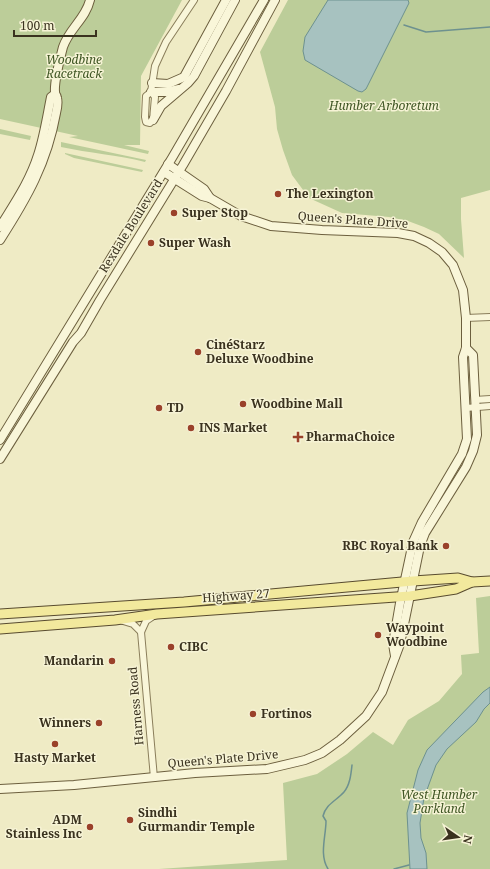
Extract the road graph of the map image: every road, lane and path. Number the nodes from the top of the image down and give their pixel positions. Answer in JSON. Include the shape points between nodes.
{"nodes":[{"id":1,"x":90,"y":0,"type":"edge"},
{"id":2,"x":194,"y":0,"type":"edge"},
{"id":3,"x":226,"y":0,"type":"edge"},
{"id":4,"x":235,"y":0,"type":"edge"},
{"id":5,"x":264,"y":0,"type":"edge"},
{"id":6,"x":275,"y":0,"type":"edge"},
{"id":7,"x":216,"y":84,"type":"junction"},
{"id":8,"x":152,"y":88,"type":"junction"},
{"id":9,"x":180,"y":89,"type":"junction"},
{"id":10,"x":226,"y":91,"type":"junction"},
{"id":11,"x":55,"y":94,"type":"junction"},
{"id":12,"x":153,"y":120,"type":"joint"},
{"id":13,"x":166,"y":168,"type":"junction"},
{"id":14,"x":177,"y":175,"type":"junction"},
{"id":15,"x":0,"y":227,"type":"edge"},
{"id":16,"x":0,"y":240,"type":"edge"},
{"id":17,"x":490,"y":317,"type":"edge"},
{"id":18,"x":466,"y":318,"type":"junction"},
{"id":19,"x":466,"y":348,"type":"junction"},
{"id":20,"x":490,"y":399,"type":"edge"},
{"id":21,"x":475,"y":404,"type":"junction"},
{"id":22,"x":490,"y":406,"type":"edge"},
{"id":23,"x":466,"y":408,"type":"junction"},
{"id":24,"x":0,"y":440,"type":"edge"},
{"id":25,"x":0,"y":459,"type":"edge"},
{"id":26,"x":445,"y":492,"type":"junction"},
{"id":27,"x":409,"y":581,"type":"junction"},
{"id":28,"x":490,"y":581,"type":"edge"},
{"id":29,"x":472,"y":582,"type":"junction"},
{"id":30,"x":406,"y":596,"type":"junction"},
{"id":31,"x":0,"y":614,"type":"edge"},
{"id":32,"x":157,"y":614,"type":"junction"},
{"id":33,"x":115,"y":620,"type":"junction"},
{"id":34,"x":0,"y":630,"type":"edge"},
{"id":35,"x":141,"y":632,"type":"junction"},
{"id":36,"x":154,"y":778,"type":"junction"},
{"id":37,"x":0,"y":789,"type":"edge"}],
"edges":[{"from":1,"to":11,"type":"street","via":[[83,16],[65,41]]},
{"from":2,"to":8,"type":"street","via":[[166,42],[155,66]]},
{"from":3,"to":8,"type":"street","via":[[184,77]]},
{"from":4,"to":9,"type":"street","via":[[194,76]]},
{"from":5,"to":7,"type":"street","name":"Rexdale Boulevard"},
{"from":6,"to":10,"type":"street","name":"Rexdale Boulevard"},
{"from":7,"to":10,"type":"street"},
{"from":7,"to":13,"type":"street","name":"Rexdale Boulevard"},
{"from":8,"to":9,"type":"street","via":[[166,92]]},
{"from":8,"to":12,"type":"street","via":[[146,96],[145,117],[148,123]]},
{"from":9,"to":12,"type":"street","via":[[161,106]]},
{"from":10,"to":14,"type":"street","name":"Rexdale Boulevard"},
{"from":11,"to":15,"type":"street","via":[[51,98],[38,156],[26,183]]},
{"from":11,"to":16,"type":"street","via":[[58,99],[46,154],[35,180]]},
{"from":13,"to":14,"type":"street","name":"Queen's Plate Drive"},
{"from":13,"to":24,"type":"street","name":"Rexdale Boulevard"},
{"from":14,"to":18,"type":"street","name":"Queen's Plate Drive","via":[[204,189],[210,198],[245,218],[271,226],[398,233],[414,236],[429,243],[442,252],[453,265],[463,290]]},
{"from":14,"to":25,"type":"street","name":"Rexdale Boulevard","via":[[81,333]]},
{"from":17,"to":18,"type":"street"},
{"from":18,"to":19,"type":"street","name":"Queen's Plate Drive"},
{"from":19,"to":21,"type":"street","name":"Queen's Plate Drive","via":[[473,355]]},
{"from":19,"to":23,"type":"street","name":"Queen's Plate Drive","via":[[463,357]]},
{"from":20,"to":21,"type":"street"},
{"from":21,"to":22,"type":"street"},
{"from":21,"to":23,"type":"street"},
{"from":21,"to":26,"type":"street","name":"Queen's Plate Drive","via":[[477,435],[473,451],[466,467]]},
{"from":23,"to":26,"type":"street","name":"Queen's Plate Drive","via":[[465,444]]},
{"from":26,"to":27,"type":"street","name":"Queen's Plate Drive","via":[[425,533]]},
{"from":27,"to":29,"type":"main road","name":"Highway 27","via":[[458,578]]},
{"from":27,"to":30,"type":"street","name":"Queen's Plate Drive"},
{"from":27,"to":31,"type":"main road","name":"Highway 27","via":[[184,602]]},
{"from":28,"to":29,"type":"main road","name":"Highway 27"},
{"from":29,"to":30,"type":"main road","name":"Highway 27","via":[[456,589]]},
{"from":30,"to":32,"type":"main road","name":"Highway 27"},
{"from":30,"to":36,"type":"street","name":"Queen's Plate Drive","via":[[393,644],[395,656],[382,692],[366,716],[340,740],[322,753],[305,760],[267,769]]},
{"from":32,"to":33,"type":"main road","name":"Highway 27"},
{"from":32,"to":35,"type":"street","via":[[146,621]]},
{"from":33,"to":34,"type":"main road","name":"Highway 27"},
{"from":33,"to":35,"type":"street","via":[[133,624]]},
{"from":35,"to":36,"type":"street","name":"Harness Road"},
{"from":36,"to":37,"type":"street","name":"Queen's Plate Drive"}]}
